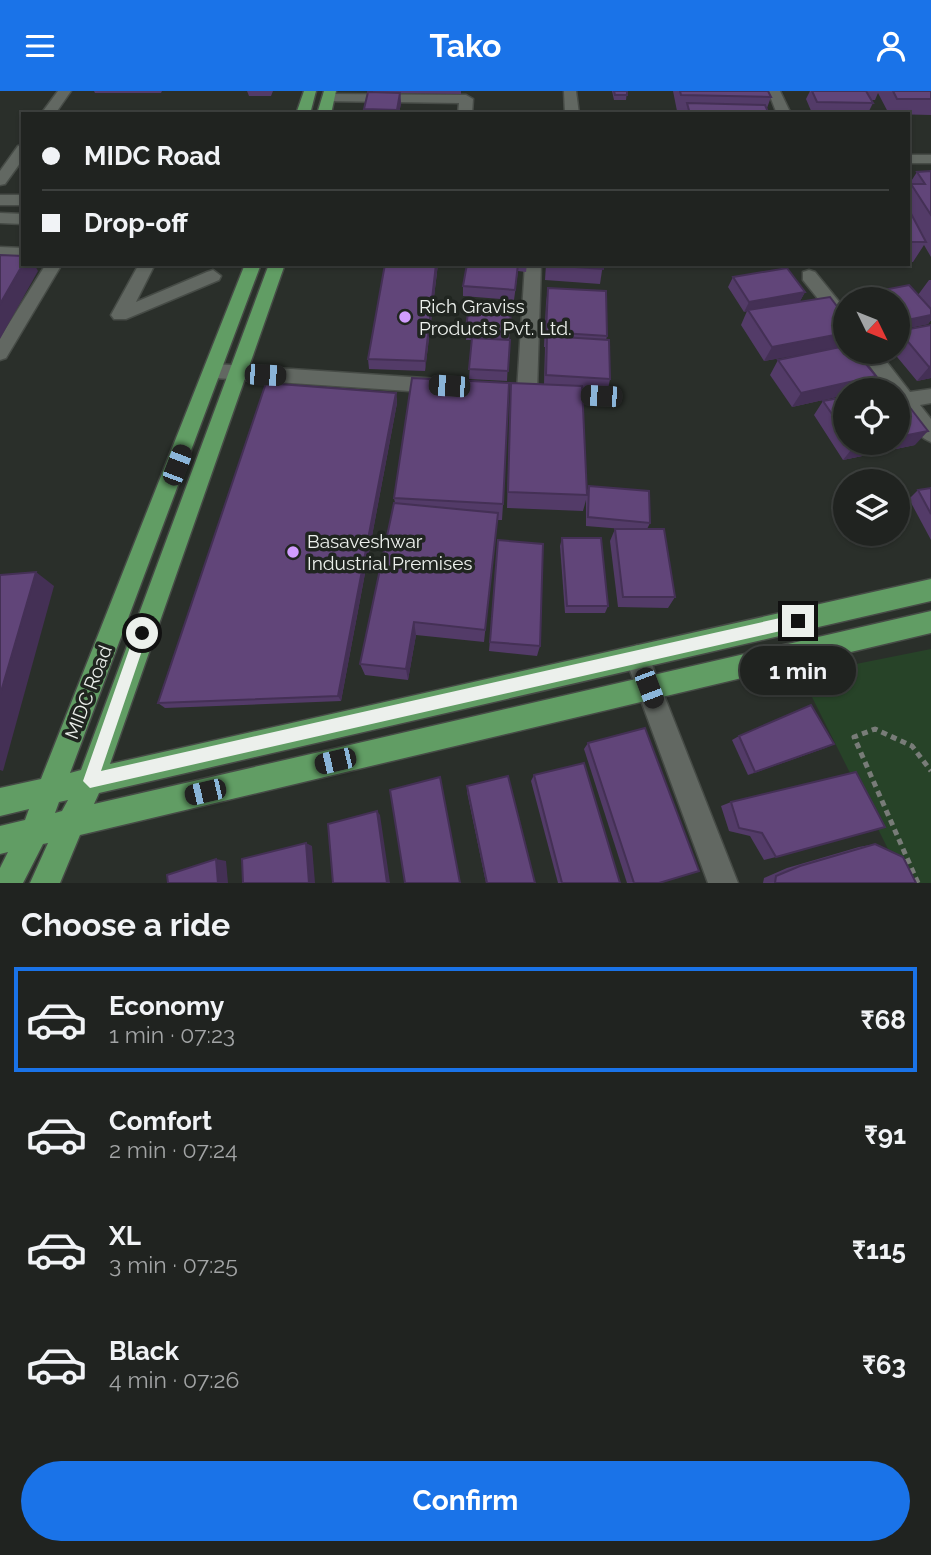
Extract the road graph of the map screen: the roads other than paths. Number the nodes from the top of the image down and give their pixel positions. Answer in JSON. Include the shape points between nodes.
{"nodes":[{"id":1,"x":65,"y":91,"type":"edge"},
{"id":2,"x":310,"y":91,"type":"edge"},
{"id":3,"x":570,"y":91,"type":"edge"},
{"id":4,"x":774,"y":91,"type":"edge"},
{"id":5,"x":329,"y":95,"type":"edge"},
{"id":6,"x":49,"y":112,"type":"edge"},
{"id":7,"x":304,"y":112,"type":"edge"},
{"id":8,"x":325,"y":112,"type":"edge"},
{"id":9,"x":465,"y":112,"type":"edge"},
{"id":10,"x":572,"y":112,"type":"edge"},
{"id":11,"x":783,"y":112,"type":"edge"},
{"id":12,"x":21,"y":152,"type":"edge"},
{"id":13,"x":910,"y":159,"type":"edge"},
{"id":14,"x":931,"y":159,"type":"edge"},
{"id":15,"x":0,"y":181,"type":"edge"},
{"id":16,"x":0,"y":199,"type":"edge"},
{"id":17,"x":21,"y":200,"type":"edge"},
{"id":18,"x":0,"y":218,"type":"edge"},
{"id":19,"x":21,"y":219,"type":"edge"},
{"id":20,"x":0,"y":252,"type":"edge"},
{"id":21,"x":21,"y":253,"type":"edge"},
{"id":22,"x":53,"y":266,"type":"edge"},
{"id":23,"x":146,"y":266,"type":"edge"},
{"id":24,"x":252,"y":266,"type":"edge"},
{"id":25,"x":276,"y":266,"type":"edge"},
{"id":26,"x":533,"y":266,"type":"edge"},
{"id":27,"x":214,"y":276,"type":"dead end"},
{"id":28,"x":809,"y":276,"type":"dead end"},
{"id":29,"x":833,"y":306,"type":"edge"},
{"id":30,"x":0,"y":353,"type":"edge"},
{"id":31,"x":878,"y":364,"type":"edge"},
{"id":32,"x":215,"y":371,"type":"junction"},
{"id":33,"x":239,"y":373,"type":"junction"},
{"id":34,"x":890,"y":378,"type":"edge"},
{"id":35,"x":459,"y":387,"type":"edge"},
{"id":36,"x":601,"y":396,"type":"edge"},
{"id":37,"x":931,"y":396,"type":"edge"},
{"id":38,"x":910,"y":400,"type":"edge"},
{"id":39,"x":910,"y":404,"type":"edge"},
{"id":40,"x":931,"y":434,"type":"edge"},
{"id":41,"x":931,"y":590,"type":"edge"},
{"id":42,"x":122,"y":607,"type":"junction"},
{"id":43,"x":150,"y":609,"type":"junction"},
{"id":44,"x":931,"y":622,"type":"edge"},
{"id":45,"x":638,"y":657,"type":"junction"},
{"id":46,"x":649,"y":688,"type":"junction"},
{"id":47,"x":90,"y":781,"type":"junction"},
{"id":48,"x":50,"y":790,"type":"junction"},
{"id":49,"x":0,"y":802,"type":"edge"},
{"id":50,"x":74,"y":822,"type":"junction"},
{"id":51,"x":34,"y":832,"type":"junction"},
{"id":52,"x":0,"y":840,"type":"edge"},
{"id":53,"x":8,"y":883,"type":"edge"},
{"id":54,"x":45,"y":883,"type":"edge"},
{"id":55,"x":723,"y":883,"type":"edge"}],
"edges":[{"from":1,"to":6,"type":"street"},
{"from":2,"to":7,"type":"main road"},
{"from":3,"to":10,"type":"street"},
{"from":4,"to":11,"type":"street"},
{"from":5,"to":8,"type":"main road"},
{"from":5,"to":9,"type":"street","via":[[466,99]]},
{"from":12,"to":15,"type":"street"},
{"from":13,"to":14,"type":"street"},
{"from":16,"to":17,"type":"street"},
{"from":18,"to":19,"type":"street"},
{"from":20,"to":21,"type":"street"},
{"from":22,"to":30,"type":"street"},
{"from":23,"to":27,"type":"street","via":[[120,316]]},
{"from":24,"to":32,"type":"main road","name":"MIDC Road"},
{"from":25,"to":33,"type":"main road","name":"MIDC Road"},
{"from":26,"to":36,"type":"street","via":[[520,391]]},
{"from":28,"to":29,"type":"street"},
{"from":31,"to":34,"type":"street"},
{"from":32,"to":33,"type":"street"},
{"from":32,"to":42,"type":"main road","name":"MIDC Road"},
{"from":33,"to":35,"type":"street"},
{"from":33,"to":43,"type":"main road","name":"MIDC Road"},
{"from":37,"to":38,"type":"street"},
{"from":39,"to":40,"type":"street"},
{"from":41,"to":45,"type":"main road"},
{"from":42,"to":43,"type":"main road"},
{"from":42,"to":48,"type":"main road","name":"MIDC Road"},
{"from":43,"to":47,"type":"main road","name":"MIDC Road"},
{"from":44,"to":46,"type":"main road"},
{"from":45,"to":46,"type":"street"},
{"from":45,"to":47,"type":"main road"},
{"from":46,"to":50,"type":"main road"},
{"from":46,"to":55,"type":"street"},
{"from":47,"to":48,"type":"main road"},
{"from":47,"to":50,"type":"main road","name":"MIDC Road"},
{"from":48,"to":49,"type":"main road"},
{"from":48,"to":51,"type":"main road","name":"MIDC Road"},
{"from":50,"to":51,"type":"main road"},
{"from":50,"to":54,"type":"main road","name":"MIDC Road"},
{"from":51,"to":52,"type":"main road"},
{"from":51,"to":53,"type":"main road","name":"MIDC Road"}]}
